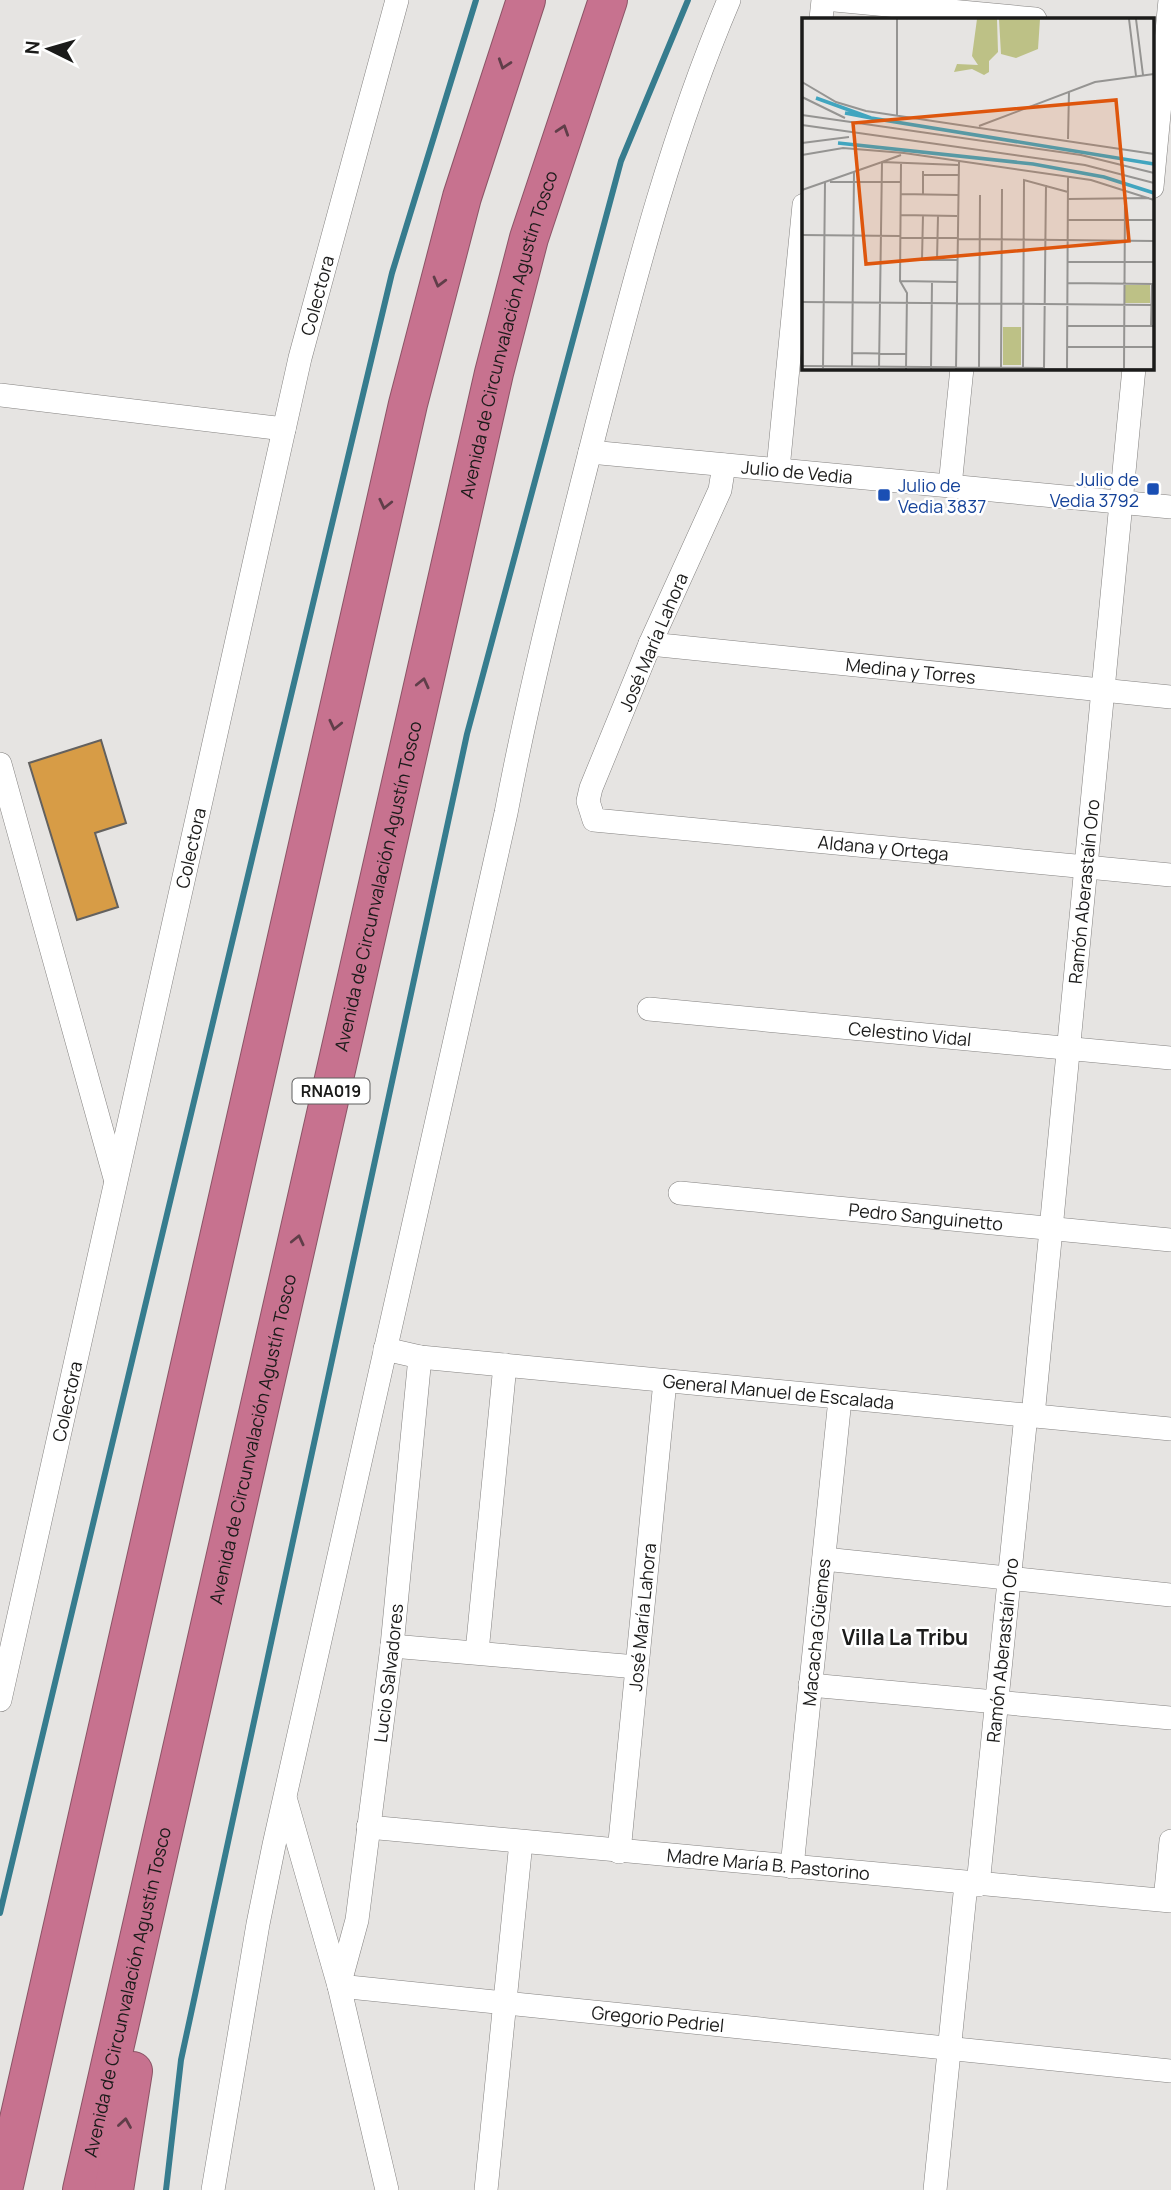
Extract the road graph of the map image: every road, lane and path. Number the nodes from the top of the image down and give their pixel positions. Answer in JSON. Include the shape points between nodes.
{"nodes":[{"id":1,"x":397,"y":0,"type":"edge"},
{"id":2,"x":526,"y":0,"type":"edge"},
{"id":3,"x":608,"y":0,"type":"edge"},
{"id":4,"x":729,"y":0,"type":"edge"},
{"id":5,"x":823,"y":0,"type":"edge"},
{"id":6,"x":835,"y":0,"type":"edge"},
{"id":7,"x":1170,"y":0,"type":"edge"},
{"id":8,"x":997,"y":12,"type":"edge"},
{"id":9,"x":821,"y":18,"type":"edge"},
{"id":10,"x":1030,"y":18,"type":"edge"},
{"id":11,"x":1163,"y":32,"type":"edge"},
{"id":12,"x":1154,"y":159,"type":"edge"},
{"id":13,"x":802,"y":216,"type":"edge"},
{"id":14,"x":962,"y":369,"type":"edge"},
{"id":15,"x":1134,"y":369,"type":"edge"},
{"id":16,"x":0,"y":395,"type":"edge"},
{"id":17,"x":284,"y":429,"type":"junction"},
{"id":18,"x":590,"y":452,"type":"junction"},
{"id":19,"x":724,"y":465,"type":"junction"},
{"id":20,"x":778,"y":469,"type":"junction"},
{"id":21,"x":950,"y":486,"type":"junction"},
{"id":22,"x":1121,"y":503,"type":"junction"},
{"id":23,"x":1171,"y":507,"type":"edge"},
{"id":24,"x":650,"y":645,"type":"junction"},
{"id":25,"x":1104,"y":691,"type":"junction"},
{"id":26,"x":1171,"y":697,"type":"edge"},
{"id":27,"x":0,"y":764,"type":"edge"},
{"id":28,"x":594,"y":820,"type":"joint"},
{"id":29,"x":1087,"y":867,"type":"junction"},
{"id":30,"x":1171,"y":874,"type":"edge"},
{"id":31,"x":649,"y":1009,"type":"dead end"},
{"id":32,"x":1069,"y":1049,"type":"junction"},
{"id":33,"x":1171,"y":1058,"type":"edge"},
{"id":34,"x":116,"y":1181,"type":"junction"},
{"id":35,"x":680,"y":1193,"type":"dead end"},
{"id":36,"x":1051,"y":1229,"type":"junction"},
{"id":37,"x":1171,"y":1240,"type":"edge"},
{"id":38,"x":385,"y":1349,"type":"junction"},
{"id":39,"x":419,"y":1357,"type":"junction"},
{"id":40,"x":505,"y":1365,"type":"junction"},
{"id":41,"x":665,"y":1381,"type":"junction"},
{"id":42,"x":839,"y":1399,"type":"junction"},
{"id":43,"x":1030,"y":1415,"type":"junction"},
{"id":44,"x":1171,"y":1429,"type":"edge"},
{"id":45,"x":824,"y":1559,"type":"junction"},
{"id":46,"x":1010,"y":1578,"type":"junction"},
{"id":47,"x":1171,"y":1595,"type":"edge"},
{"id":48,"x":392,"y":1646,"type":"junction"},
{"id":49,"x":205,"y":1650,"type":"junction"},
{"id":50,"x":477,"y":1652,"type":"junction"},
{"id":51,"x":637,"y":1667,"type":"junction"},
{"id":52,"x":810,"y":1685,"type":"junction"},
{"id":53,"x":0,"y":1700,"type":"edge"},
{"id":54,"x":996,"y":1701,"type":"junction"},
{"id":55,"x":1171,"y":1718,"type":"edge"},
{"id":56,"x":285,"y":1798,"type":"junction"},
{"id":57,"x":368,"y":1827,"type":"junction"},
{"id":58,"x":1171,"y":1841,"type":"edge"},
{"id":59,"x":521,"y":1842,"type":"junction"},
{"id":60,"x":619,"y":1852,"type":"junction"},
{"id":61,"x":792,"y":1867,"type":"junction"},
{"id":62,"x":972,"y":1884,"type":"junction"},
{"id":63,"x":1168,"y":1901,"type":"edge"},
{"id":64,"x":53,"y":1970,"type":"junction"},
{"id":65,"x":338,"y":1986,"type":"junction"},
{"id":66,"x":504,"y":2003,"type":"junction"},
{"id":67,"x":949,"y":2050,"type":"junction"},
{"id":68,"x":1171,"y":2071,"type":"edge"},
{"id":69,"x":0,"y":2106,"type":"edge"},
{"id":70,"x":3,"y":2190,"type":"edge"},
{"id":71,"x":82,"y":2190,"type":"edge"},
{"id":72,"x":114,"y":2190,"type":"edge"},
{"id":73,"x":213,"y":2190,"type":"edge"},
{"id":74,"x":387,"y":2190,"type":"edge"},
{"id":75,"x":486,"y":2190,"type":"edge"},
{"id":76,"x":935,"y":2190,"type":"edge"}],
"edges":[{"from":1,"to":17,"type":"street","name":"Colectora"},
{"from":2,"to":64,"type":"highway","one_way":true,"via":[[462,197],[411,392]]},
{"from":49,"to":3,"type":"highway","name":"Avenida de Circunvalación Agustín Tosco","number":"RNA019","one_way":true,"via":[[494,373],[529,238]]},
{"from":4,"to":18,"type":"street","via":[[658,197]]},
{"from":5,"to":9,"type":"street"},
{"from":6,"to":8,"type":"street"},
{"from":7,"to":11,"type":"street"},
{"from":8,"to":10,"type":"street"},
{"from":11,"to":12,"type":"street"},
{"from":13,"to":20,"type":"street"},
{"from":14,"to":21,"type":"street"},
{"from":15,"to":22,"type":"street","name":"Ramón Aberastaín Oro"},
{"from":16,"to":17,"type":"street"},
{"from":17,"to":34,"type":"street","name":"Colectora"},
{"from":18,"to":19,"type":"street","name":"Julio de Vedia"},
{"from":18,"to":38,"type":"street","via":[[527,704]]},
{"from":19,"to":20,"type":"street","name":"Julio de Vedia"},
{"from":19,"to":24,"type":"street","name":"José María Lahora","via":[[720,490]]},
{"from":20,"to":21,"type":"street","name":"Julio de Vedia"},
{"from":21,"to":22,"type":"street","name":"Julio de Vedia"},
{"from":22,"to":23,"type":"street","name":"Julio de Vedia"},
{"from":22,"to":25,"type":"street","name":"Ramón Aberastaín Oro"},
{"from":24,"to":25,"type":"street","name":"Medina y Torres"},
{"from":24,"to":28,"type":"street","name":"José María Lahora","via":[[591,788],[588,801]]},
{"from":25,"to":26,"type":"street","name":"Medina y Torres"},
{"from":25,"to":29,"type":"street","name":"Ramón Aberastaín Oro"},
{"from":27,"to":34,"type":"street"},
{"from":28,"to":29,"type":"street","name":"Aldana y Ortega"},
{"from":29,"to":30,"type":"street","name":"Aldana y Ortega"},
{"from":29,"to":32,"type":"street","name":"Ramón Aberastaín Oro"},
{"from":31,"to":32,"type":"street","name":"Celestino Vidal"},
{"from":32,"to":33,"type":"street","name":"Celestino Vidal"},
{"from":32,"to":36,"type":"street","name":"Ramón Aberastaín Oro"},
{"from":34,"to":53,"type":"street","name":"Colectora"},
{"from":35,"to":36,"type":"street","name":"Pedro Sanguinetto"},
{"from":36,"to":37,"type":"street","name":"Pedro Sanguinetto"},
{"from":36,"to":43,"type":"street","name":"Ramón Aberastaín Oro"},
{"from":38,"to":39,"type":"street","name":"General Manuel de Escalada"},
{"from":38,"to":56,"type":"street"},
{"from":39,"to":40,"type":"street","name":"General Manuel de Escalada"},
{"from":39,"to":48,"type":"street","name":"Lucio Salvadores"},
{"from":40,"to":41,"type":"street","name":"General Manuel de Escalada"},
{"from":40,"to":50,"type":"street"},
{"from":41,"to":42,"type":"street","name":"General Manuel de Escalada"},
{"from":41,"to":51,"type":"street","name":"José María Lahora"},
{"from":42,"to":43,"type":"street","name":"General Manuel de Escalada"},
{"from":42,"to":45,"type":"street","name":"Macacha Güemes"},
{"from":43,"to":44,"type":"street","name":"General Manuel de Escalada"},
{"from":43,"to":46,"type":"street","name":"Ramón Aberastaín Oro"},
{"from":45,"to":46,"type":"street"},
{"from":45,"to":52,"type":"street","name":"Macacha Güemes"},
{"from":46,"to":47,"type":"street"},
{"from":46,"to":54,"type":"street","name":"Ramón Aberastaín Oro"},
{"from":48,"to":50,"type":"street"},
{"from":48,"to":57,"type":"street","name":"Lucio Salvadores"},
{"from":49,"to":71,"type":"highway","name":"Avenida de Circunvalación Agustín Tosco","number":"RNA019"},
{"from":72,"to":49,"type":"highway","one_way":true,"via":[[136,2057],[179,1857]]},
{"from":50,"to":51,"type":"street"},
{"from":51,"to":60,"type":"street","name":"José María Lahora"},
{"from":52,"to":54,"type":"street"},
{"from":52,"to":61,"type":"street","name":"Macacha Güemes"},
{"from":54,"to":55,"type":"street"},
{"from":54,"to":62,"type":"street","name":"Ramón Aberastaín Oro"},
{"from":56,"to":65,"type":"street"},
{"from":56,"to":73,"type":"street","via":[[258,1924]]},
{"from":57,"to":59,"type":"street","name":"Madre María B. Pastorino"},
{"from":57,"to":65,"type":"street","name":"Lucio Salvadores","via":[[357,1920]]},
{"from":58,"to":63,"type":"street"},
{"from":59,"to":60,"type":"street","name":"Madre María B. Pastorino"},
{"from":59,"to":66,"type":"street"},
{"from":60,"to":61,"type":"street","name":"Madre María B. Pastorino"},
{"from":61,"to":62,"type":"street","name":"Madre María B. Pastorino"},
{"from":62,"to":63,"type":"street","name":"Madre María B. Pastorino"},
{"from":62,"to":67,"type":"street","name":"Ramón Aberastaín Oro"},
{"from":64,"to":69,"type":"highway"},
{"from":64,"to":70,"type":"highway"},
{"from":65,"to":66,"type":"street","name":"Gregorio Pedriel"},
{"from":65,"to":74,"type":"street"},
{"from":66,"to":67,"type":"street","name":"Gregorio Pedriel"},
{"from":66,"to":75,"type":"street"},
{"from":67,"to":68,"type":"street","name":"Gregorio Pedriel"},
{"from":67,"to":76,"type":"street","name":"Ramón Aberastaín Oro"}]}
